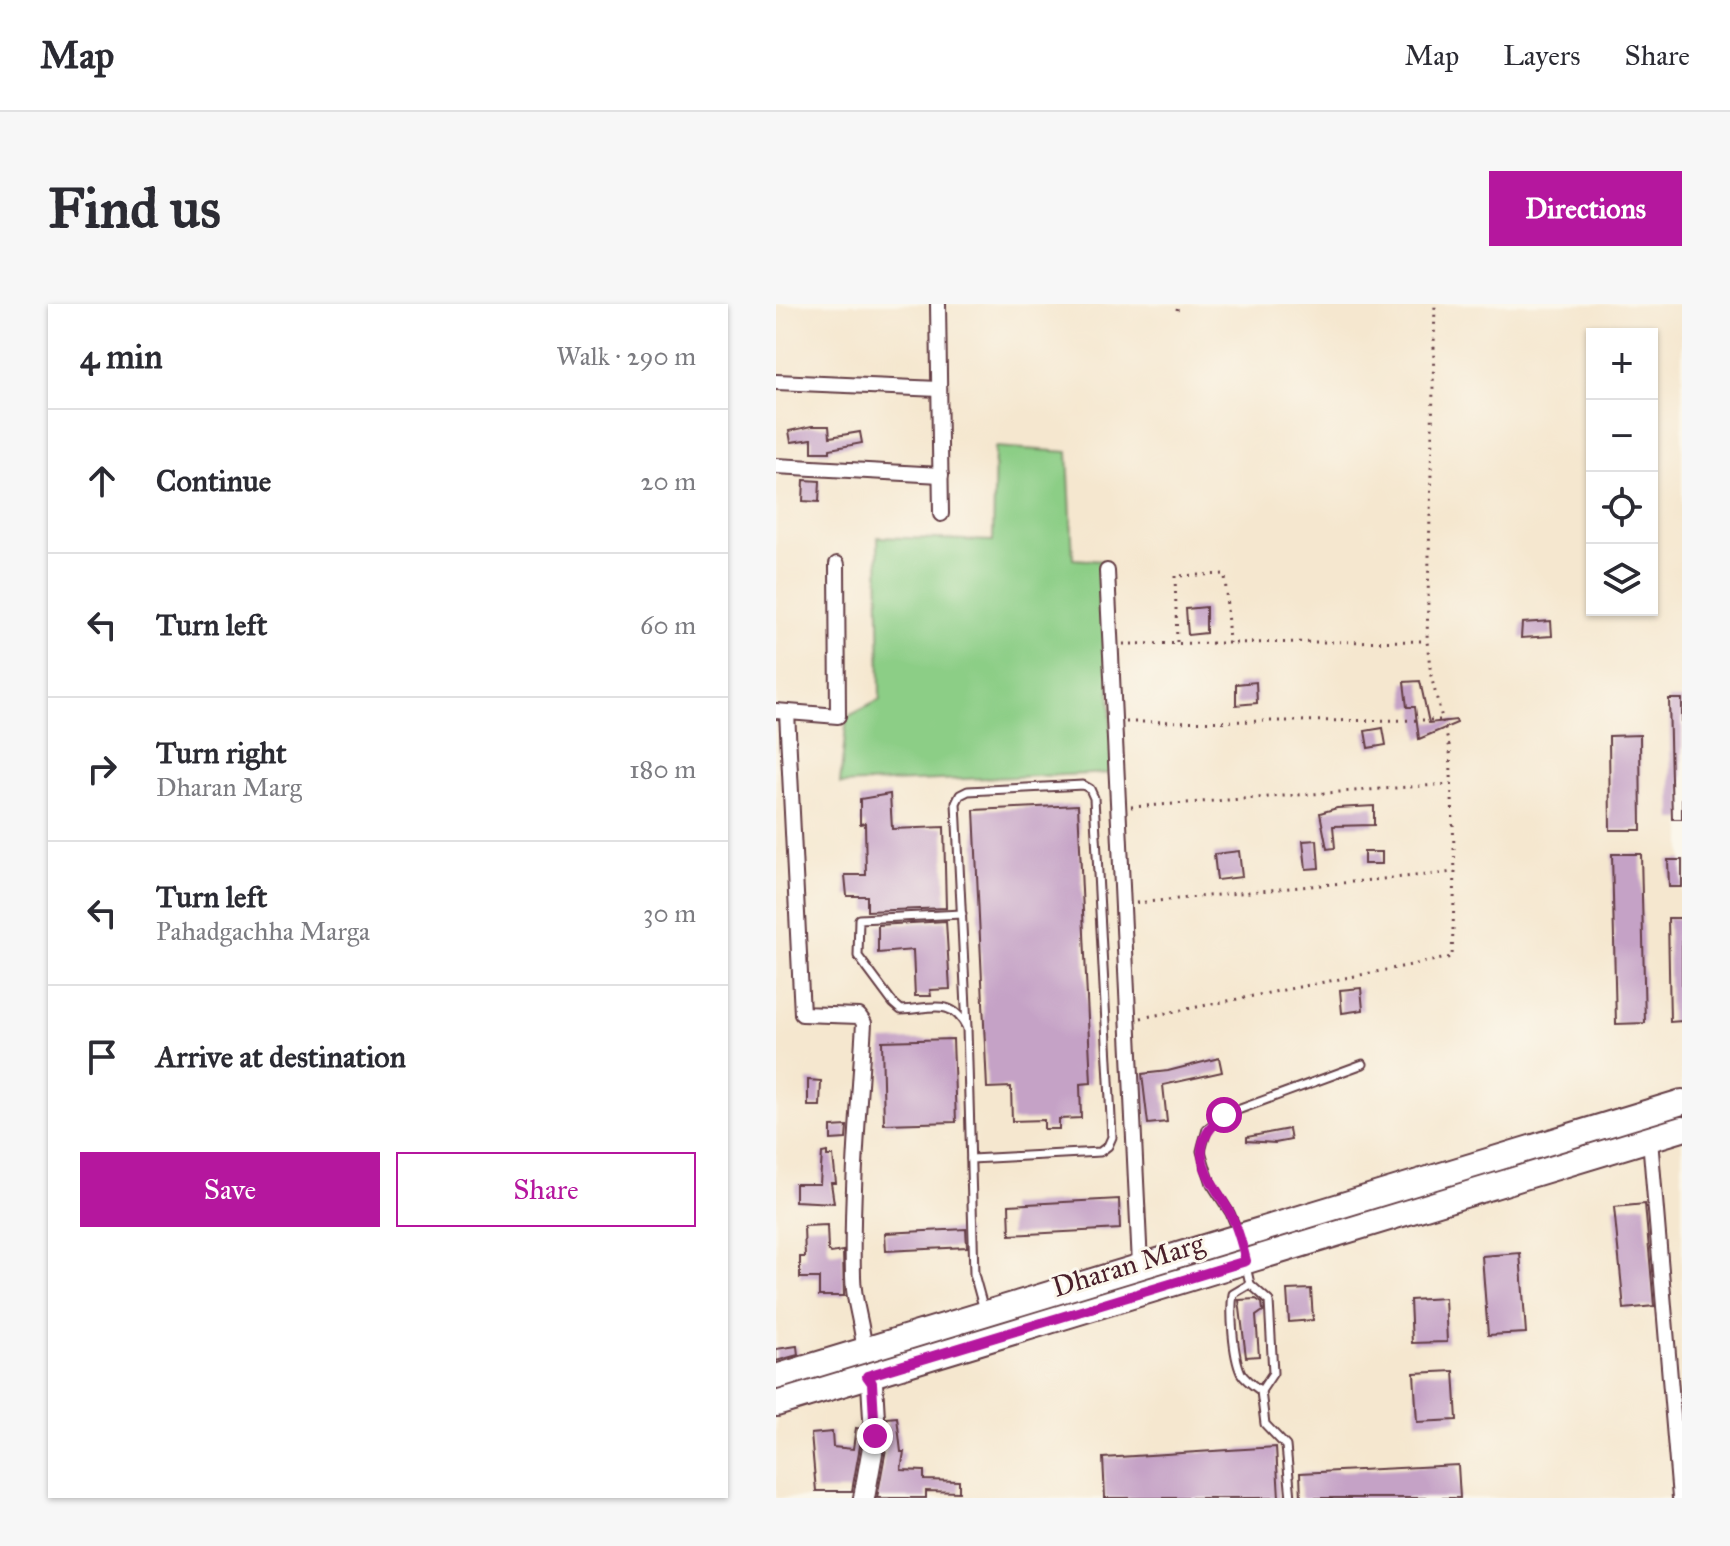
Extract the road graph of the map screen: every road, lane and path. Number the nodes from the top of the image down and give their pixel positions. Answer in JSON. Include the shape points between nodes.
{"nodes":[{"id":1,"x":938,"y":304,"type":"edge"},
{"id":2,"x":1178,"y":304,"type":"edge"},
{"id":3,"x":1435,"y":304,"type":"edge"},
{"id":4,"x":1177,"y":310,"type":"dead end"},
{"id":5,"x":776,"y":382,"type":"edge"},
{"id":6,"x":939,"y":389,"type":"junction"},
{"id":7,"x":776,"y":466,"type":"edge"},
{"id":8,"x":941,"y":475,"type":"junction"},
{"id":9,"x":941,"y":514,"type":"dead end"},
{"id":10,"x":837,"y":564,"type":"dead end"},
{"id":11,"x":1107,"y":571,"type":"dead end"},
{"id":12,"x":1427,"y":641,"type":"junction"},
{"id":13,"x":1229,"y":643,"type":"junction"},
{"id":14,"x":1110,"y":644,"type":"junction"},
{"id":15,"x":1177,"y":644,"type":"junction"},
{"id":16,"x":781,"y":712,"type":"edge"},
{"id":17,"x":1441,"y":720,"type":"junction"},
{"id":18,"x":1114,"y":722,"type":"junction"},
{"id":19,"x":1451,"y":783,"type":"junction"},
{"id":20,"x":1119,"y":808,"type":"junction"},
{"id":21,"x":1455,"y":872,"type":"junction"},
{"id":22,"x":1124,"y":904,"type":"junction"},
{"id":23,"x":962,"y":914,"type":"junction"},
{"id":24,"x":1130,"y":1020,"type":"junction"},
{"id":25,"x":967,"y":1028,"type":"junction"},
{"id":26,"x":1363,"y":1064,"type":"dead end"},
{"id":27,"x":1682,"y":1102,"type":"edge"},
{"id":28,"x":1682,"y":1129,"type":"edge"},
{"id":29,"x":1650,"y":1139,"type":"junction"},
{"id":30,"x":971,"y":1159,"type":"junction"},
{"id":31,"x":1239,"y":1235,"type":"junction"},
{"id":32,"x":1140,"y":1265,"type":"junction"},
{"id":33,"x":1248,"y":1272,"type":"junction"},
{"id":34,"x":985,"y":1312,"type":"junction"},
{"id":35,"x":864,"y":1349,"type":"junction"},
{"id":36,"x":867,"y":1376,"type":"junction"},
{"id":37,"x":776,"y":1377,"type":"edge"},
{"id":38,"x":1261,"y":1391,"type":"junction"},
{"id":39,"x":776,"y":1404,"type":"edge"},
{"id":40,"x":864,"y":1498,"type":"edge"},
{"id":41,"x":1291,"y":1498,"type":"edge"},
{"id":42,"x":1680,"y":1498,"type":"edge"}],
"edges":[{"from":1,"to":6,"type":"street"},
{"from":2,"to":4,"type":"path"},
{"from":3,"to":12,"type":"path"},
{"from":5,"to":6,"type":"street"},
{"from":6,"to":8,"type":"street"},
{"from":7,"to":8,"type":"street"},
{"from":8,"to":9,"type":"street"},
{"from":10,"to":16,"type":"street","via":[[838,716]]},
{"from":11,"to":14,"type":"street"},
{"from":12,"to":13,"type":"path"},
{"from":12,"to":17,"type":"path"},
{"from":13,"to":15,"type":"path"},
{"from":13,"to":15,"type":"path","via":[[1225,574],[1175,576]]},
{"from":14,"to":15,"type":"path"},
{"from":14,"to":18,"type":"street"},
{"from":16,"to":35,"type":"street","via":[[802,1014],[859,1016],[864,1023],[853,1248]]},
{"from":17,"to":18,"type":"path"},
{"from":17,"to":19,"type":"path","via":[[1450,749]]},
{"from":18,"to":20,"type":"street"},
{"from":19,"to":20,"type":"path"},
{"from":19,"to":21,"type":"path"},
{"from":20,"to":22,"type":"street"},
{"from":21,"to":22,"type":"path"},
{"from":21,"to":24,"type":"path","via":[[1452,957]]},
{"from":22,"to":24,"type":"street"},
{"from":23,"to":25,"type":"lane"},
{"from":23,"to":25,"type":"lane","via":[[859,919],[858,956],[901,1010],[945,1006],[960,1014]]},
{"from":23,"to":30,"type":"lane","via":[[956,803],[960,795],[1083,785],[1090,789],[1112,1137],[1100,1152]]},
{"from":24,"to":32,"type":"street"},
{"from":25,"to":30,"type":"lane"},
{"from":26,"to":31,"type":"lane","via":[[1224,1115],[1207,1129],[1201,1151],[1211,1184]]},
{"from":27,"to":31,"type":"main road","name":"Dharan Marg"},
{"from":28,"to":29,"type":"main road","name":"Dharan Marg"},
{"from":29,"to":33,"type":"main road","name":"Dharan Marg"},
{"from":29,"to":42,"type":"street"},
{"from":30,"to":34,"type":"lane","via":[[974,1274]]},
{"from":31,"to":32,"type":"main road","name":"Dharan Marg"},
{"from":31,"to":33,"type":"lane"},
{"from":32,"to":34,"type":"main road","name":"Dharan Marg"},
{"from":33,"to":36,"type":"main road","name":"Dharan Marg"},
{"from":33,"to":38,"type":"lane","via":[[1269,1301],[1273,1373]]},
{"from":33,"to":38,"type":"lane","via":[[1231,1306],[1242,1375]]},
{"from":34,"to":35,"type":"main road","name":"Dharan Marg"},
{"from":35,"to":37,"type":"main road","name":"Dharan Marg"},
{"from":36,"to":39,"type":"main road","name":"Dharan Marg"},
{"from":36,"to":40,"type":"street","via":[[872,1383],[875,1436]]},
{"from":38,"to":41,"type":"lane","via":[[1265,1424],[1286,1446]]}]}
